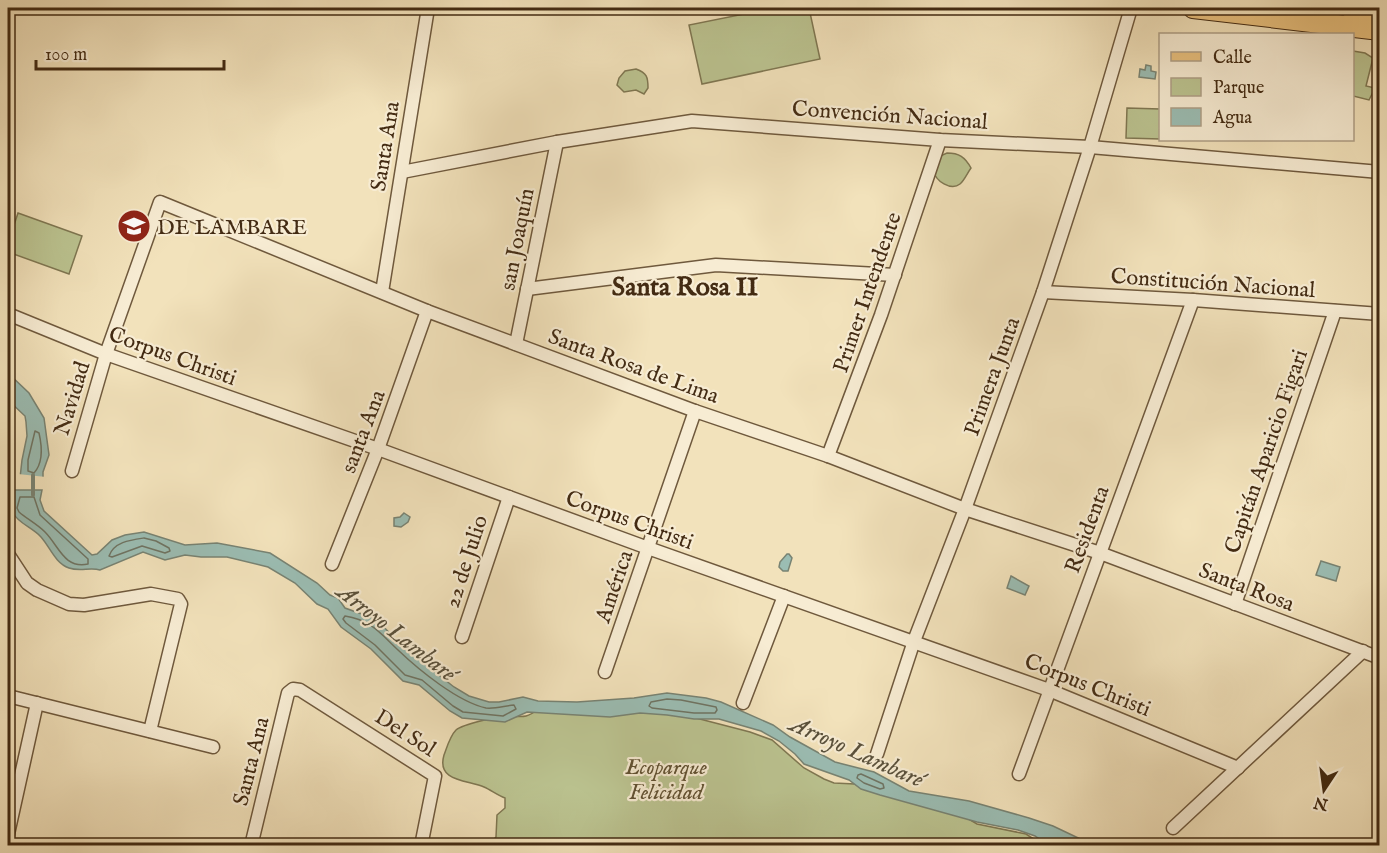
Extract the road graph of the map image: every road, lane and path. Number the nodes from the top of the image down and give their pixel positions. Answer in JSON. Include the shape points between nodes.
{"nodes":[{"id":1,"x":428,"y":8,"type":"edge"},
{"id":2,"x":1131,"y":8,"type":"edge"},
{"id":3,"x":1193,"y":8,"type":"edge"},
{"id":4,"x":1350,"y":8,"type":"edge"},
{"id":5,"x":1380,"y":11,"type":"edge"},
{"id":6,"x":1380,"y":30,"type":"edge"},
{"id":7,"x":940,"y":140,"type":"junction"},
{"id":8,"x":557,"y":142,"type":"junction"},
{"id":9,"x":1090,"y":147,"type":"junction"},
{"id":10,"x":402,"y":172,"type":"junction"},
{"id":11,"x":1380,"y":172,"type":"edge"},
{"id":12,"x":160,"y":202,"type":"joint"},
{"id":13,"x":895,"y":275,"type":"junction"},
{"id":14,"x":527,"y":289,"type":"junction"},
{"id":15,"x":382,"y":292,"type":"junction"},
{"id":16,"x":1043,"y":292,"type":"junction"},
{"id":17,"x":1193,"y":300,"type":"junction"},
{"id":18,"x":427,"y":311,"type":"junction"},
{"id":19,"x":1335,"y":311,"type":"junction"},
{"id":20,"x":8,"y":314,"type":"edge"},
{"id":21,"x":1380,"y":314,"type":"edge"},
{"id":22,"x":516,"y":344,"type":"junction"},
{"id":23,"x":106,"y":354,"type":"junction"},
{"id":24,"x":695,"y":411,"type":"junction"},
{"id":25,"x":378,"y":449,"type":"junction"},
{"id":26,"x":828,"y":456,"type":"junction"},
{"id":27,"x":72,"y":471,"type":"dead end"},
{"id":28,"x":509,"y":497,"type":"junction"},
{"id":29,"x":965,"y":509,"type":"junction"},
{"id":30,"x":648,"y":548,"type":"junction"},
{"id":31,"x":1100,"y":553,"type":"junction"},
{"id":32,"x":8,"y":554,"type":"edge"},
{"id":33,"x":332,"y":564,"type":"dead end"},
{"id":34,"x":784,"y":596,"type":"junction"},
{"id":35,"x":1235,"y":604,"type":"junction"},
{"id":36,"x":462,"y":637,"type":"dead end"},
{"id":37,"x":914,"y":640,"type":"junction"},
{"id":38,"x":1363,"y":651,"type":"junction"},
{"id":39,"x":1379,"y":654,"type":"edge"},
{"id":40,"x":605,"y":672,"type":"dead end"},
{"id":41,"x":293,"y":689,"type":"joint"},
{"id":42,"x":1050,"y":690,"type":"junction"},
{"id":43,"x":8,"y":696,"type":"edge"},
{"id":44,"x":37,"y":703,"type":"junction"},
{"id":45,"x":742,"y":703,"type":"dead end"},
{"id":46,"x":150,"y":730,"type":"junction"},
{"id":47,"x":213,"y":747,"type":"dead end"},
{"id":48,"x":877,"y":754,"type":"dead end"},
{"id":49,"x":1238,"y":768,"type":"junction"},
{"id":50,"x":1019,"y":774,"type":"dead end"},
{"id":51,"x":1173,"y":828,"type":"dead end"},
{"id":52,"x":8,"y":834,"type":"edge"},
{"id":53,"x":251,"y":846,"type":"edge"},
{"id":54,"x":422,"y":846,"type":"edge"}],
"edges":[{"from":1,"to":10,"type":"street","name":"Santa Ana"},
{"from":2,"to":9,"type":"street","name":"Primera Junta"},
{"from":3,"to":6,"type":"main road"},
{"from":4,"to":5,"type":"main road"},
{"from":7,"to":8,"type":"street","name":"Convención Nacional","via":[[692,121]]},
{"from":7,"to":9,"type":"street","name":"Convención Nacional"},
{"from":7,"to":13,"type":"street","name":"Primer Intendente"},
{"from":8,"to":10,"type":"street","name":"Convención Nacional"},
{"from":8,"to":14,"type":"street","name":"san Joaquín"},
{"from":9,"to":11,"type":"street","name":"Convención Nacional"},
{"from":9,"to":16,"type":"street","name":"Primera Junta"},
{"from":10,"to":15,"type":"street","name":"Santa Ana"},
{"from":12,"to":15,"type":"street","name":"Santa Rosa de Lima"},
{"from":12,"to":23,"type":"street","name":"Navidad"},
{"from":13,"to":14,"type":"street","via":[[716,266]]},
{"from":13,"to":26,"type":"street","name":"Primer Intendente"},
{"from":14,"to":22,"type":"street","name":"san Joaquín"},
{"from":15,"to":18,"type":"street","name":"Santa Rosa de Lima"},
{"from":16,"to":17,"type":"street","name":"Constitución Nacional"},
{"from":16,"to":29,"type":"street","name":"Primera Junta"},
{"from":17,"to":19,"type":"street","name":"Constitución Nacional"},
{"from":17,"to":31,"type":"street","name":"Residenta"},
{"from":18,"to":22,"type":"street","name":"Santa Rosa de Lima"},
{"from":18,"to":25,"type":"street","name":"santa Ana"},
{"from":19,"to":21,"type":"street","name":"Constitución Nacional"},
{"from":19,"to":35,"type":"street","name":"Capitán Aparicio Figari"},
{"from":20,"to":23,"type":"street","name":"Corpus Christi"},
{"from":22,"to":24,"type":"street","name":"Santa Rosa de Lima"},
{"from":23,"to":25,"type":"street","name":"Corpus Christi"},
{"from":23,"to":27,"type":"street","name":"Navidad"},
{"from":24,"to":26,"type":"street","name":"Santa Rosa de Lima"},
{"from":24,"to":30,"type":"street","name":"América"},
{"from":25,"to":28,"type":"street","name":"Corpus Christi"},
{"from":25,"to":33,"type":"street","name":"santa Ana"},
{"from":26,"to":29,"type":"street","name":"Santa Rosa de Lima"},
{"from":28,"to":30,"type":"street","name":"Corpus Christi"},
{"from":28,"to":36,"type":"street","name":"22 de Julio"},
{"from":29,"to":31,"type":"street","name":"Santa Rosa de Lima"},
{"from":29,"to":37,"type":"street","name":"Primera Junta"},
{"from":30,"to":34,"type":"street","name":"Corpus Christi"},
{"from":30,"to":40,"type":"street","name":"América"},
{"from":31,"to":35,"type":"street","name":"Santa Rosa"},
{"from":31,"to":42,"type":"street","name":"Residenta"},
{"from":32,"to":46,"type":"street","via":[[27,583],[69,604],[151,594],[178,599],[181,604]]},
{"from":34,"to":37,"type":"street","name":"Corpus Christi"},
{"from":34,"to":45,"type":"street"},
{"from":35,"to":38,"type":"street","name":"Santa Rosa"},
{"from":37,"to":42,"type":"street","name":"Corpus Christi"},
{"from":37,"to":48,"type":"street","name":"Primera Junta"},
{"from":38,"to":39,"type":"street","name":"Santa Rosa"},
{"from":38,"to":49,"type":"street"},
{"from":41,"to":53,"type":"street","name":"Santa Ana","via":[[288,693]]},
{"from":41,"to":54,"type":"street","name":"Del Sol","via":[[435,776]]},
{"from":42,"to":49,"type":"street","name":"Corpus Christi"},
{"from":42,"to":50,"type":"street","name":"Residenta"},
{"from":43,"to":44,"type":"street"},
{"from":44,"to":46,"type":"street"},
{"from":44,"to":52,"type":"street"},
{"from":46,"to":47,"type":"street"},
{"from":49,"to":51,"type":"street"}]}
